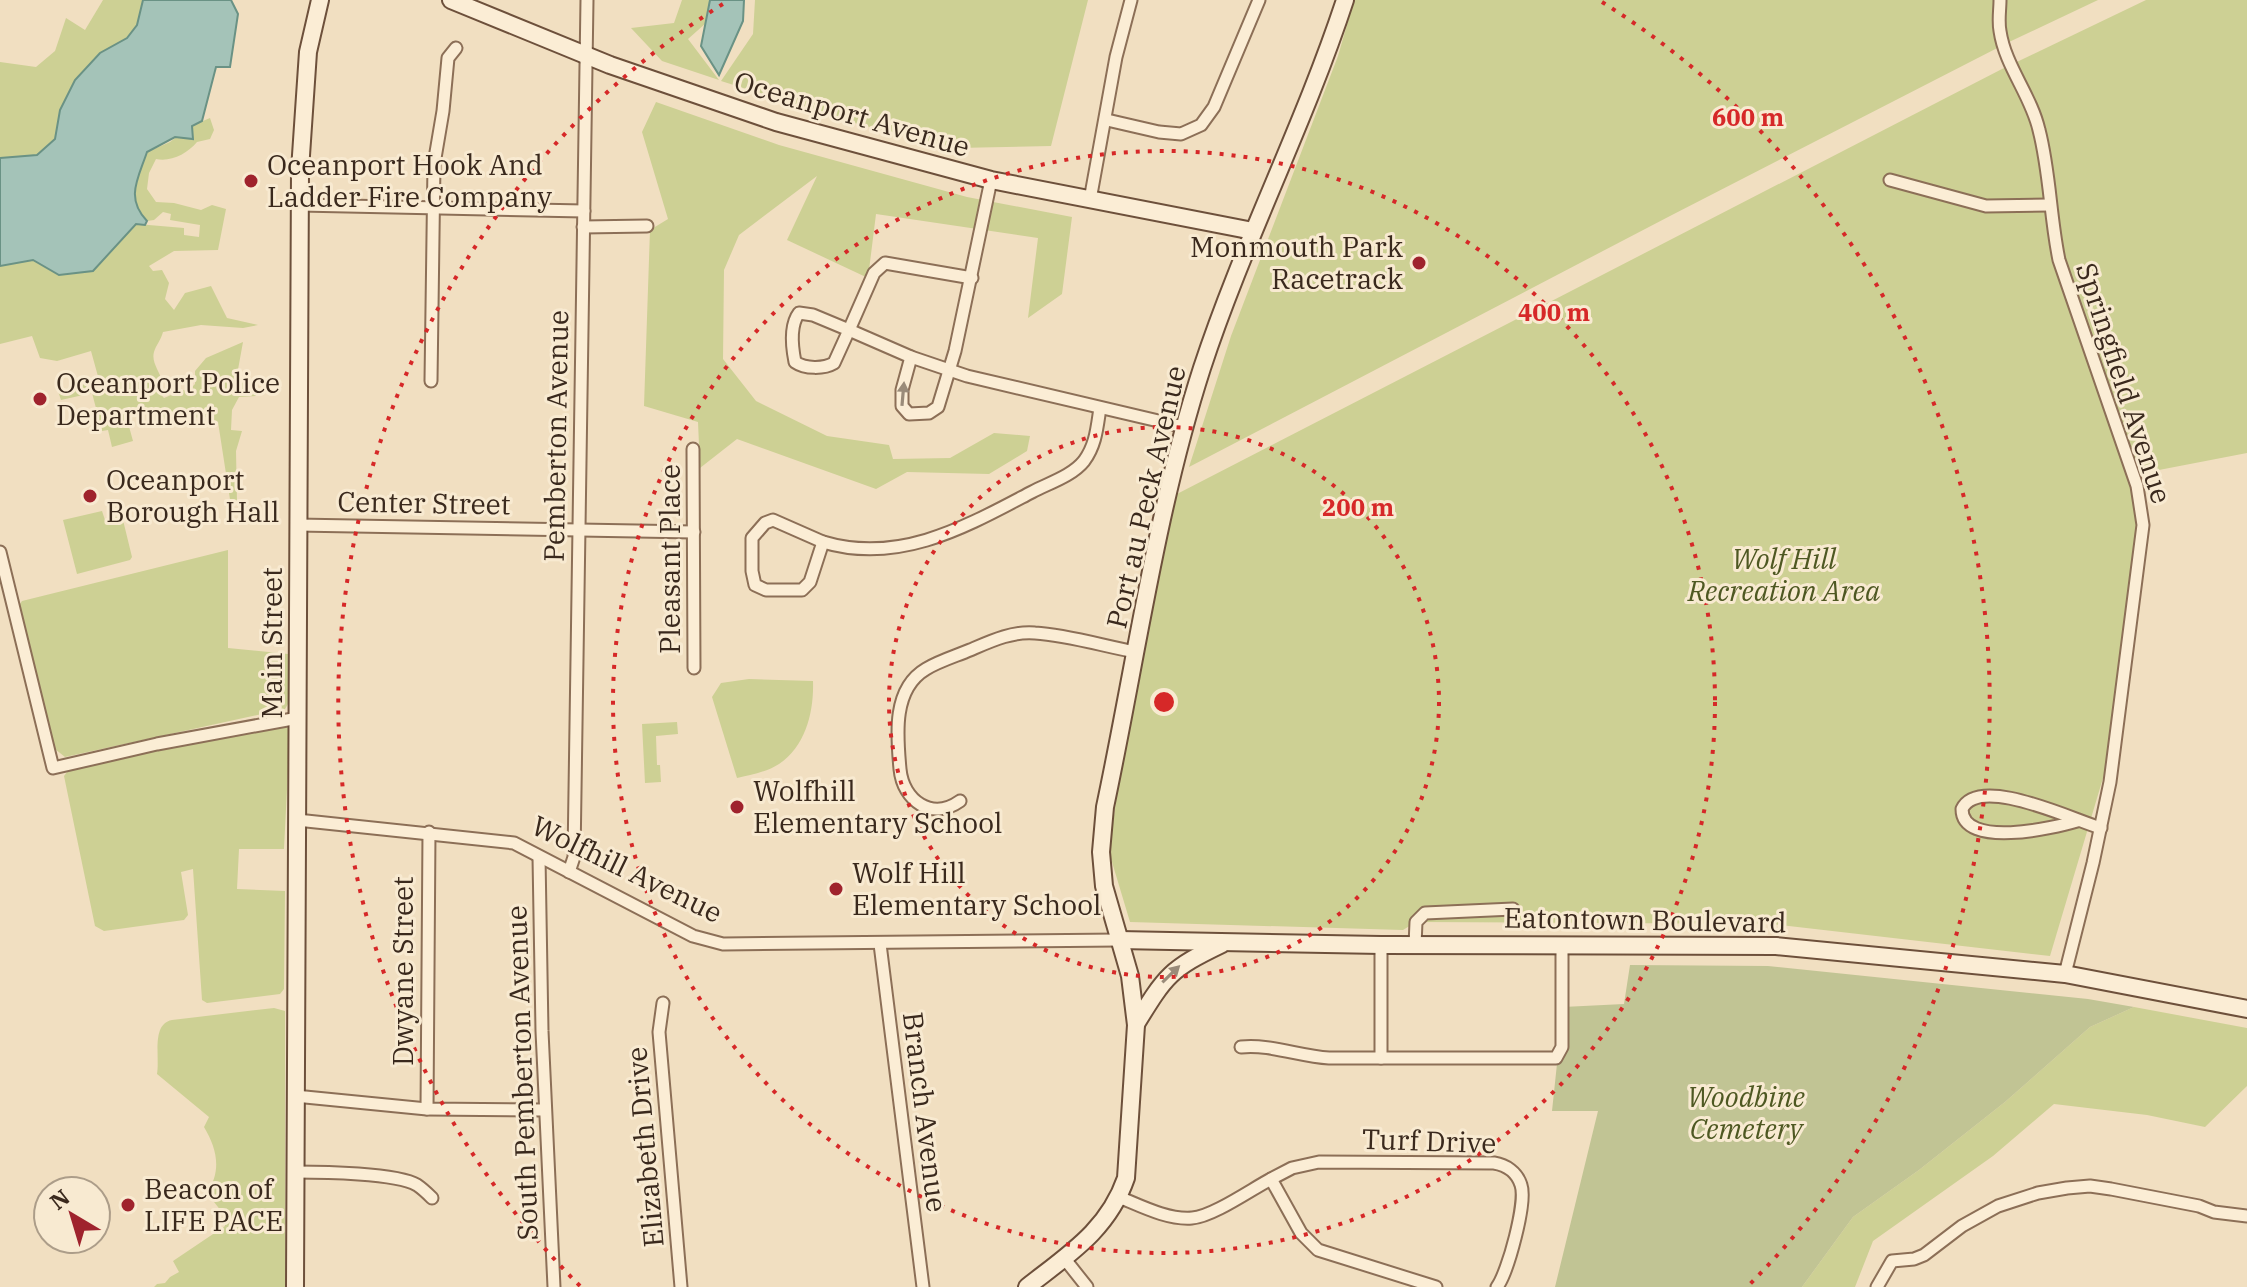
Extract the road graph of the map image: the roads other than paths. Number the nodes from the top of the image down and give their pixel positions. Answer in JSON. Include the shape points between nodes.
{"nodes":[{"id":1,"x":320,"y":0,"type":"edge"},
{"id":2,"x":451,"y":0,"type":"edge"},
{"id":3,"x":587,"y":0,"type":"edge"},
{"id":4,"x":1131,"y":0,"type":"edge"},
{"id":5,"x":1259,"y":0,"type":"edge"},
{"id":6,"x":1345,"y":0,"type":"edge"},
{"id":7,"x":2000,"y":0,"type":"edge"},
{"id":8,"x":456,"y":48,"type":"dead end"},
{"id":9,"x":585,"y":55,"type":"junction"},
{"id":10,"x":1107,"y":120,"type":"junction"},
{"id":11,"x":991,"y":180,"type":"junction"},
{"id":12,"x":1890,"y":180,"type":"dead end"},
{"id":13,"x":1090,"y":200,"type":"junction"},
{"id":14,"x":300,"y":205,"type":"junction"},
{"id":15,"x":2049,"y":205,"type":"junction"},
{"id":16,"x":432,"y":208,"type":"junction"},
{"id":17,"x":584,"y":211,"type":"junction"},
{"id":18,"x":647,"y":226,"type":"dead end"},
{"id":19,"x":583,"y":227,"type":"junction"},
{"id":20,"x":1253,"y":231,"type":"junction"},
{"id":21,"x":972,"y":278,"type":"junction"},
{"id":22,"x":849,"y":330,"type":"junction"},
{"id":23,"x":911,"y":357,"type":"junction"},
{"id":24,"x":950,"y":370,"type":"junction"},
{"id":25,"x":431,"y":381,"type":"dead end"},
{"id":26,"x":1100,"y":408,"type":"junction"},
{"id":27,"x":1184,"y":427,"type":"junction"},
{"id":28,"x":693,"y":449,"type":"dead end"},
{"id":29,"x":297,"y":525,"type":"junction"},
{"id":30,"x":578,"y":530,"type":"junction"},
{"id":31,"x":694,"y":532,"type":"junction"},
{"id":32,"x":823,"y":542,"type":"junction"},
{"id":33,"x":0,"y":552,"type":"edge"},
{"id":34,"x":1136,"y":652,"type":"junction"},
{"id":35,"x":694,"y":668,"type":"dead end"},
{"id":36,"x":298,"y":718,"type":"junction"},
{"id":37,"x":960,"y":801,"type":"dead end"},
{"id":38,"x":297,"y":820,"type":"junction"},
{"id":39,"x":2077,"y":821,"type":"junction"},
{"id":40,"x":2101,"y":828,"type":"junction"},
{"id":41,"x":429,"y":832,"type":"junction"},
{"id":42,"x":539,"y":857,"type":"junction"},
{"id":43,"x":569,"y":872,"type":"junction"},
{"id":44,"x":1513,"y":909,"type":"dead end"},
{"id":45,"x":1119,"y":940,"type":"junction"},
{"id":46,"x":1223,"y":943,"type":"junction"},
{"id":47,"x":880,"y":944,"type":"junction"},
{"id":48,"x":1562,"y":944,"type":"junction"},
{"id":49,"x":1381,"y":945,"type":"junction"},
{"id":50,"x":1415,"y":945,"type":"junction"},
{"id":51,"x":2065,"y":974,"type":"junction"},
{"id":52,"x":663,"y":1003,"type":"dead end"},
{"id":53,"x":2247,"y":1009,"type":"edge"},
{"id":54,"x":1136,"y":1025,"type":"junction"},
{"id":55,"x":1241,"y":1047,"type":"dead end"},
{"id":56,"x":1381,"y":1058,"type":"junction"},
{"id":57,"x":295,"y":1096,"type":"junction"},
{"id":58,"x":427,"y":1109,"type":"junction"},
{"id":59,"x":545,"y":1110,"type":"junction"},
{"id":60,"x":296,"y":1172,"type":"junction"},
{"id":61,"x":1271,"y":1179,"type":"junction"},
{"id":62,"x":1119,"y":1197,"type":"junction"},
{"id":63,"x":432,"y":1198,"type":"dead end"},
{"id":64,"x":2247,"y":1216,"type":"edge"},
{"id":65,"x":1064,"y":1258,"type":"junction"},
{"id":66,"x":295,"y":1287,"type":"edge"},
{"id":67,"x":554,"y":1287,"type":"edge"},
{"id":68,"x":681,"y":1287,"type":"edge"},
{"id":69,"x":923,"y":1287,"type":"edge"},
{"id":70,"x":1027,"y":1287,"type":"edge"},
{"id":71,"x":1087,"y":1287,"type":"edge"},
{"id":72,"x":1436,"y":1287,"type":"edge"},
{"id":73,"x":1497,"y":1287,"type":"edge"},
{"id":74,"x":1877,"y":1287,"type":"edge"}],
"edges":[{"from":1,"to":14,"type":"street","name":"Main Street","via":[[304,84]]},
{"from":2,"to":9,"type":"street","name":"Oceanport Avenue"},
{"from":3,"to":9,"type":"street","name":"Pemberton Avenue"},
{"from":4,"to":10,"type":"street"},
{"from":5,"to":10,"type":"street","via":[[1214,107],[1201,125],[1181,134]]},
{"from":6,"to":20,"type":"street","name":"Port au Peck Avenue"},
{"from":7,"to":15,"type":"street","name":"Springfield Avenue","via":[[1999,30],[2038,125]]},
{"from":8,"to":16,"type":"street","via":[[448,58]]},
{"from":9,"to":11,"type":"street","name":"Oceanport Avenue","via":[[776,122]]},
{"from":9,"to":17,"type":"street","name":"Pemberton Avenue"},
{"from":10,"to":13,"type":"street"},
{"from":11,"to":13,"type":"street","name":"Oceanport Avenue"},
{"from":11,"to":21,"type":"street"},
{"from":12,"to":15,"type":"street","via":[[1986,206]]},
{"from":13,"to":20,"type":"street","name":"Oceanport Avenue"},
{"from":14,"to":16,"type":"street"},
{"from":14,"to":29,"type":"street","name":"Main Street"},
{"from":15,"to":40,"type":"street","name":"Springfield Avenue","via":[[2059,260],[2142,508],[2143,540]]},
{"from":16,"to":17,"type":"street"},
{"from":16,"to":25,"type":"street"},
{"from":17,"to":19,"type":"street","name":"Pemberton Avenue"},
{"from":18,"to":19,"type":"street"},
{"from":19,"to":30,"type":"street","name":"Pemberton Avenue"},
{"from":20,"to":27,"type":"street","name":"Port au Peck Avenue"},
{"from":21,"to":22,"type":"street","via":[[890,262],[878,267]]},
{"from":21,"to":24,"type":"street"},
{"from":22,"to":22,"type":"street","via":[[829,366],[795,362],[793,329],[799,313]]},
{"from":22,"to":23,"type":"street"},
{"from":23,"to":24,"type":"street"},
{"from":24,"to":23,"type":"street","one_way":true,"via":[[935,411],[909,414],[901,396]]},
{"from":24,"to":26,"type":"street"},
{"from":26,"to":27,"type":"street"},
{"from":26,"to":32,"type":"street","via":[[1093,444],[1074,470],[947,535],[878,547]]},
{"from":27,"to":34,"type":"street","name":"Port au Peck Avenue"},
{"from":28,"to":31,"type":"street","name":"Pleasant Place"},
{"from":29,"to":30,"type":"street","name":"Center Street"},
{"from":29,"to":36,"type":"street","name":"Main Street"},
{"from":30,"to":31,"type":"street","name":"Center Street"},
{"from":30,"to":43,"type":"street","name":"Pemberton Avenue","via":[[574,857]]},
{"from":31,"to":35,"type":"street","name":"Pleasant Place"},
{"from":32,"to":32,"type":"street","via":[[769,521],[752,538],[755,585],[766,590],[807,587]]},
{"from":33,"to":36,"type":"street","via":[[53,768]]},
{"from":34,"to":37,"type":"street","via":[[1023,633],[995,640],[915,677],[899,712],[903,784],[910,798],[927,808],[944,809]]},
{"from":34,"to":45,"type":"street","name":"Port au Peck Avenue","via":[[1102,837],[1104,886]]},
{"from":36,"to":38,"type":"street","name":"Main Street"},
{"from":38,"to":41,"type":"street","name":"Wolfhill Avenue"},
{"from":38,"to":57,"type":"street","name":"Main Street"},
{"from":39,"to":39,"type":"street","via":[[2049,808],[1987,795],[1971,798],[1962,809],[1966,823],[1992,832],[2043,831]]},
{"from":39,"to":40,"type":"street"},
{"from":40,"to":51,"type":"street","name":"Springfield Avenue"},
{"from":41,"to":42,"type":"street","name":"Wolfhill Avenue","via":[[506,841]]},
{"from":41,"to":58,"type":"street","name":"Dwyane Street"},
{"from":42,"to":43,"type":"street","name":"Wolfhill Avenue"},
{"from":42,"to":59,"type":"street","name":"South Pemberton Avenue"},
{"from":43,"to":47,"type":"street","name":"Wolfhill Avenue","via":[[704,940]]},
{"from":44,"to":50,"type":"street","via":[[1425,913],[1416,922]]},
{"from":45,"to":46,"type":"street","name":"Wolfhill Avenue"},
{"from":45,"to":47,"type":"street","name":"Wolfhill Avenue"},
{"from":45,"to":54,"type":"street","name":"Port au Peck Avenue"},
{"from":46,"to":49,"type":"street","name":"Eatontown Boulevard"},
{"from":54,"to":46,"type":"street","one_way":true,"via":[[1174,970]]},
{"from":47,"to":69,"type":"street","name":"Branch Avenue"},
{"from":48,"to":50,"type":"street","name":"Eatontown Boulevard"},
{"from":48,"to":51,"type":"street","name":"Eatontown Boulevard","via":[[1776,946]]},
{"from":48,"to":56,"type":"street","via":[[1562,1047],[1556,1058]]},
{"from":49,"to":50,"type":"street","name":"Eatontown Boulevard"},
{"from":49,"to":56,"type":"street"},
{"from":51,"to":53,"type":"street","name":"Eatontown Boulevard"},
{"from":52,"to":68,"type":"street","name":"Elizabeth Drive","via":[[659,1032]]},
{"from":54,"to":62,"type":"street","via":[[1128,1159]]},
{"from":55,"to":56,"type":"street","via":[[1264,1046],[1310,1057]]},
{"from":57,"to":58,"type":"street"},
{"from":57,"to":60,"type":"street","name":"Main Street"},
{"from":58,"to":59,"type":"street"},
{"from":59,"to":67,"type":"street","name":"South Pemberton Avenue"},
{"from":60,"to":63,"type":"street","via":[[401,1180]]},
{"from":60,"to":66,"type":"street","name":"Main Street"},
{"from":61,"to":62,"type":"street","name":"Turf Drive","via":[[1197,1218],[1181,1218]]},
{"from":61,"to":72,"type":"street","via":[[1301,1233],[1318,1250]]},
{"from":61,"to":73,"type":"street","name":"Turf Drive","via":[[1319,1162],[1507,1167],[1520,1181],[1523,1199]]},
{"from":62,"to":65,"type":"street","via":[[1101,1226]]},
{"from":64,"to":74,"type":"street","via":[[2090,1186],[2050,1191],[1982,1213],[1917,1258],[1892,1261]]},
{"from":65,"to":70,"type":"street"},
{"from":65,"to":71,"type":"street"}]}
